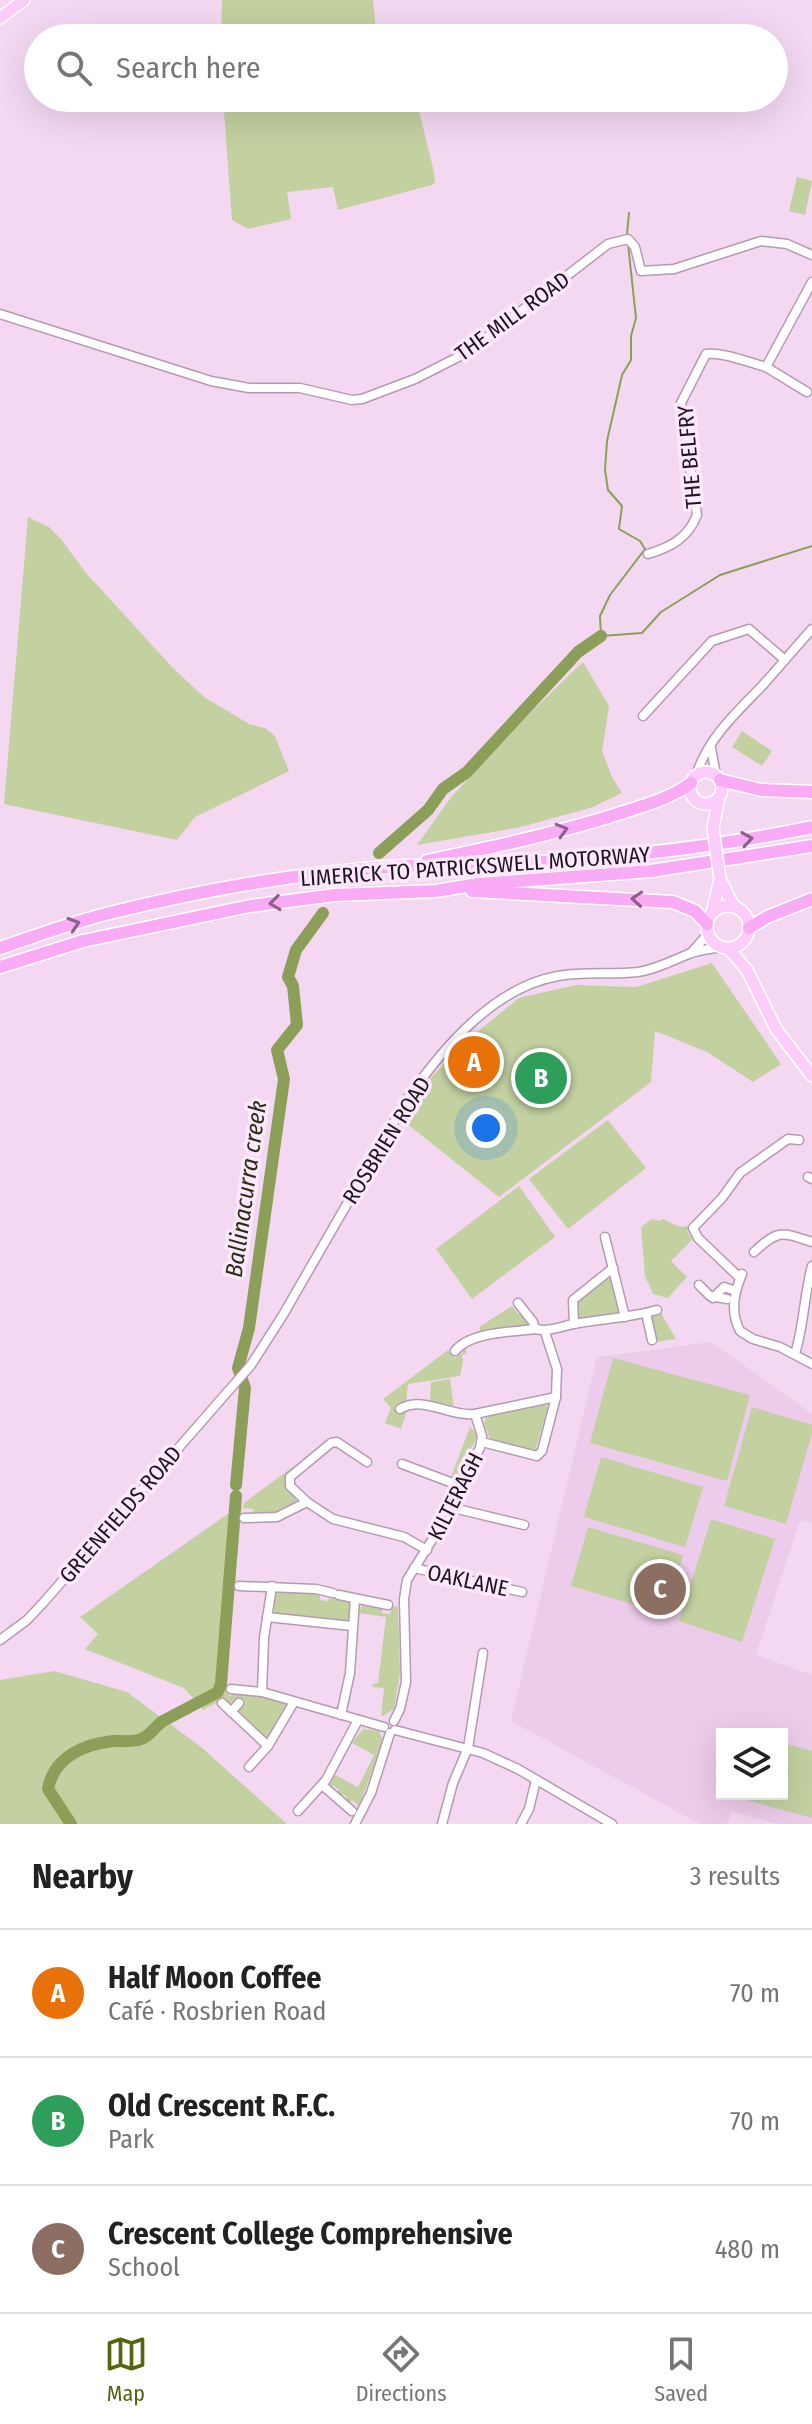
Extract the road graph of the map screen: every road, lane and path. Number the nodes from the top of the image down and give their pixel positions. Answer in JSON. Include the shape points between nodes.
{"nodes":[{"id":1,"x":24,"y":0,"type":"edge"},
{"id":2,"x":0,"y":18,"type":"edge"},
{"id":3,"x":812,"y":255,"type":"edge"},
{"id":4,"x":812,"y":282,"type":"edge"},
{"id":5,"x":0,"y":314,"type":"edge"},
{"id":6,"x":766,"y":367,"type":"junction"},
{"id":7,"x":807,"y":392,"type":"dead end"},
{"id":8,"x":648,"y":554,"type":"dead end"},
{"id":9,"x":812,"y":629,"type":"edge"},
{"id":10,"x":785,"y":660,"type":"junction"},
{"id":11,"x":643,"y":716,"type":"dead end"},
{"id":12,"x":711,"y":747,"type":"junction"},
{"id":13,"x":718,"y":778,"type":"junction"},
{"id":14,"x":694,"y":780,"type":"junction"},
{"id":15,"x":812,"y":792,"type":"edge"},
{"id":16,"x":719,"y":797,"type":"junction"},
{"id":17,"x":700,"y":802,"type":"junction"},
{"id":18,"x":812,"y":827,"type":"edge"},
{"id":19,"x":713,"y":828,"type":"junction"},
{"id":20,"x":812,"y":846,"type":"edge"},
{"id":21,"x":404,"y":866,"type":"junction"},
{"id":22,"x":720,"y":879,"type":"junction"},
{"id":23,"x":436,"y":891,"type":"junction"},
{"id":24,"x":812,"y":899,"type":"edge"},
{"id":25,"x":734,"y":907,"type":"junction"},
{"id":26,"x":709,"y":924,"type":"junction"},
{"id":27,"x":748,"y":932,"type":"junction"},
{"id":28,"x":0,"y":948,"type":"edge"},
{"id":29,"x":725,"y":948,"type":"junction"},
{"id":30,"x":691,"y":953,"type":"junction"},
{"id":31,"x":0,"y":967,"type":"edge"},
{"id":32,"x":747,"y":970,"type":"junction"},
{"id":33,"x":810,"y":1073,"type":"edge"},
{"id":34,"x":799,"y":1140,"type":"dead end"},
{"id":35,"x":605,"y":1237,"type":"dead end"},
{"id":36,"x":812,"y":1242,"type":"edge"},
{"id":37,"x":754,"y":1252,"type":"dead end"},
{"id":38,"x":812,"y":1266,"type":"edge"},
{"id":39,"x":613,"y":1268,"type":"junction"},
{"id":40,"x":699,"y":1285,"type":"dead end"},
{"id":41,"x":736,"y":1291,"type":"junction"},
{"id":42,"x":713,"y":1298,"type":"junction"},
{"id":43,"x":727,"y":1299,"type":"dead end"},
{"id":44,"x":518,"y":1303,"type":"dead end"},
{"id":45,"x":657,"y":1310,"type":"dead end"},
{"id":46,"x":646,"y":1313,"type":"junction"},
{"id":47,"x":625,"y":1317,"type":"junction"},
{"id":48,"x":574,"y":1324,"type":"junction"},
{"id":49,"x":535,"y":1329,"type":"junction"},
{"id":50,"x":545,"y":1332,"type":"junction"},
{"id":51,"x":652,"y":1340,"type":"dead end"},
{"id":52,"x":455,"y":1351,"type":"dead end"},
{"id":53,"x":795,"y":1354,"type":"junction"},
{"id":54,"x":812,"y":1364,"type":"edge"},
{"id":55,"x":236,"y":1382,"type":"joint"},
{"id":56,"x":556,"y":1397,"type":"junction"},
{"id":57,"x":400,"y":1409,"type":"dead end"},
{"id":58,"x":475,"y":1414,"type":"junction"},
{"id":59,"x":482,"y":1442,"type":"junction"},
{"id":60,"x":367,"y":1462,"type":"dead end"},
{"id":61,"x":402,"y":1464,"type":"dead end"},
{"id":62,"x":458,"y":1485,"type":"junction"},
{"id":63,"x":307,"y":1502,"type":"junction"},
{"id":64,"x":445,"y":1506,"type":"junction"},
{"id":65,"x":244,"y":1518,"type":"dead end"},
{"id":66,"x":524,"y":1525,"type":"dead end"},
{"id":67,"x":427,"y":1550,"type":"junction"},
{"id":68,"x":414,"y":1568,"type":"junction"},
{"id":69,"x":239,"y":1586,"type":"dead end"},
{"id":70,"x":272,"y":1586,"type":"junction"},
{"id":71,"x":522,"y":1592,"type":"dead end"},
{"id":72,"x":355,"y":1599,"type":"junction"},
{"id":73,"x":388,"y":1605,"type":"dead end"},
{"id":74,"x":267,"y":1617,"type":"junction"},
{"id":75,"x":352,"y":1626,"type":"junction"},
{"id":76,"x":0,"y":1640,"type":"edge"},
{"id":77,"x":483,"y":1653,"type":"dead end"},
{"id":78,"x":231,"y":1689,"type":"dead end"},
{"id":79,"x":262,"y":1692,"type":"junction"},
{"id":80,"x":294,"y":1702,"type":"junction"},
{"id":81,"x":222,"y":1703,"type":"dead end"},
{"id":82,"x":239,"y":1703,"type":"dead end"},
{"id":83,"x":231,"y":1712,"type":"junction"},
{"id":84,"x":341,"y":1715,"type":"junction"},
{"id":85,"x":358,"y":1720,"type":"junction"},
{"id":86,"x":391,"y":1728,"type":"junction"},
{"id":87,"x":268,"y":1746,"type":"junction"},
{"id":88,"x":468,"y":1748,"type":"junction"},
{"id":89,"x":249,"y":1767,"type":"dead end"},
{"id":90,"x":536,"y":1780,"type":"junction"},
{"id":91,"x":322,"y":1785,"type":"junction"},
{"id":92,"x":298,"y":1811,"type":"dead end"},
{"id":93,"x":352,"y":1811,"type":"dead end"},
{"id":94,"x":607,"y":1823,"type":"edge"},
{"id":95,"x":355,"y":1824,"type":"edge"},
{"id":96,"x":442,"y":1824,"type":"edge"},
{"id":97,"x":521,"y":1824,"type":"edge"}],
"edges":[{"from":1,"to":2,"type":"main road"},
{"from":3,"to":5,"type":"street","name":"THE MILL ROAD","via":[[761,241],[674,269],[641,271],[635,247],[628,239],[616,240],[468,352],[415,379],[352,400],[300,388],[211,381]]},
{"from":4,"to":6,"type":"street"},
{"from":6,"to":7,"type":"street","name":"THE BELFRY"},
{"from":6,"to":8,"type":"street","name":"THE BELFRY","via":[[706,354],[681,403],[697,515],[678,542]]},
{"from":9,"to":10,"type":"street"},
{"from":10,"to":11,"type":"street","via":[[749,629],[718,637]]},
{"from":10,"to":12,"type":"street","via":[[730,718]]},
{"from":12,"to":13,"type":"street"},
{"from":12,"to":14,"type":"street"},
{"from":13,"to":14,"type":"main road","via":[[706,772]]},
{"from":13,"to":15,"type":"highway","via":[[761,790]]},
{"from":13,"to":16,"type":"main road"},
{"from":14,"to":17,"type":"main road","via":[[691,792]]},
{"from":21,"to":14,"type":"highway","one_way":true,"via":[[603,819],[669,797]]},
{"from":16,"to":17,"type":"main road"},
{"from":16,"to":19,"type":"main road"},
{"from":17,"to":19,"type":"main road"},
{"from":21,"to":18,"type":"highway","name":"LIMERICK TO PATRICKSWELL MOTORWAY","one_way":true,"via":[[630,856]]},
{"from":19,"to":22,"type":"main road","bridge":true},
{"from":20,"to":23,"type":"highway","name":"LIMERICK TO PATRICKSWELL MOTORWAY","via":[[651,871]]},
{"from":28,"to":21,"type":"highway","name":"LIMERICK TO PATRICKSWELL MOTORWAY","one_way":true,"via":[[107,913],[208,891]]},
{"from":22,"to":25,"type":"main road"},
{"from":22,"to":26,"type":"main road"},
{"from":26,"to":23,"type":"highway","one_way":true,"via":[[673,902]]},
{"from":23,"to":31,"type":"highway","name":"LIMERICK TO PATRICKSWELL MOTORWAY","one_way":true,"via":[[335,895],[250,906],[83,941]]},
{"from":24,"to":27,"type":"highway","via":[[767,917]]},
{"from":25,"to":26,"type":"main road","via":[[722,907]]},
{"from":25,"to":27,"type":"main road","via":[[745,915]]},
{"from":26,"to":29,"type":"main road","via":[[711,940]]},
{"from":26,"to":30,"type":"street","name":"ROSBRIEN ROAD"},
{"from":27,"to":29,"type":"main road","via":[[740,945]]},
{"from":27,"to":32,"type":"main road"},
{"from":29,"to":30,"type":"street","name":"ROSBRIEN ROAD"},
{"from":29,"to":32,"type":"main road"},
{"from":30,"to":55,"type":"street","name":"ROSBRIEN ROAD","via":[[638,972],[537,981],[479,1016],[402,1107],[283,1315]]},
{"from":32,"to":33,"type":"main road","via":[[776,1029]]},
{"from":34,"to":41,"type":"street","via":[[788,1139],[740,1173],[693,1228],[742,1275]]},
{"from":35,"to":39,"type":"street"},
{"from":36,"to":37,"type":"street","via":[[775,1235]]},
{"from":38,"to":53,"type":"street"},
{"from":39,"to":47,"type":"street"},
{"from":39,"to":48,"type":"street","via":[[573,1300]]},
{"from":40,"to":42,"type":"street"},
{"from":41,"to":42,"type":"street","via":[[724,1287]]},
{"from":41,"to":53,"type":"street","via":[[734,1313],[740,1331]]},
{"from":42,"to":43,"type":"street"},
{"from":44,"to":49,"type":"street"},
{"from":45,"to":46,"type":"street"},
{"from":46,"to":47,"type":"street"},
{"from":46,"to":51,"type":"street"},
{"from":47,"to":48,"type":"street"},
{"from":48,"to":50,"type":"street"},
{"from":49,"to":50,"type":"street"},
{"from":49,"to":52,"type":"street","via":[[472,1338]]},
{"from":50,"to":56,"type":"street","via":[[557,1369]]},
{"from":53,"to":54,"type":"street"},
{"from":55,"to":76,"type":"street","name":"GREENFIELDS ROAD","via":[[43,1603]]},
{"from":56,"to":58,"type":"street"},
{"from":56,"to":59,"type":"street","via":[[537,1456]]},
{"from":57,"to":58,"type":"street","via":[[420,1404]]},
{"from":58,"to":59,"type":"street","name":"KILTERAGH"},
{"from":59,"to":62,"type":"street","name":"KILTERAGH"},
{"from":60,"to":63,"type":"street","via":[[331,1443],[290,1477],[290,1486]]},
{"from":61,"to":62,"type":"street"},
{"from":62,"to":64,"type":"street","name":"KILTERAGH"},
{"from":63,"to":65,"type":"street","via":[[278,1517]]},
{"from":63,"to":67,"type":"street","via":[[333,1519],[402,1536]]},
{"from":64,"to":66,"type":"street"},
{"from":64,"to":67,"type":"street","name":"KILTERAGH"},
{"from":67,"to":68,"type":"street","name":"KILTERAGH"},
{"from":68,"to":71,"type":"street","name":"OAKLANE"},
{"from":68,"to":86,"type":"street","name":"KILTERAGH","via":[[404,1599],[406,1682]]},
{"from":69,"to":70,"type":"street"},
{"from":70,"to":72,"type":"street"},
{"from":70,"to":74,"type":"street"},
{"from":72,"to":73,"type":"street"},
{"from":72,"to":75,"type":"street"},
{"from":74,"to":75,"type":"street"},
{"from":74,"to":79,"type":"street"},
{"from":75,"to":84,"type":"street"},
{"from":77,"to":88,"type":"street"},
{"from":78,"to":79,"type":"street"},
{"from":79,"to":80,"type":"street"},
{"from":80,"to":84,"type":"street"},
{"from":80,"to":87,"type":"street"},
{"from":81,"to":83,"type":"street"},
{"from":82,"to":83,"type":"street"},
{"from":83,"to":87,"type":"street"},
{"from":84,"to":85,"type":"street"},
{"from":85,"to":86,"type":"street"},
{"from":85,"to":91,"type":"street"},
{"from":86,"to":88,"type":"street"},
{"from":86,"to":95,"type":"street","name":"KILTERAGH","via":[[371,1793]]},
{"from":87,"to":89,"type":"street"},
{"from":88,"to":90,"type":"street"},
{"from":88,"to":96,"type":"street"},
{"from":90,"to":94,"type":"street"},
{"from":90,"to":97,"type":"street"},
{"from":91,"to":92,"type":"street"},
{"from":91,"to":93,"type":"street"}]}
